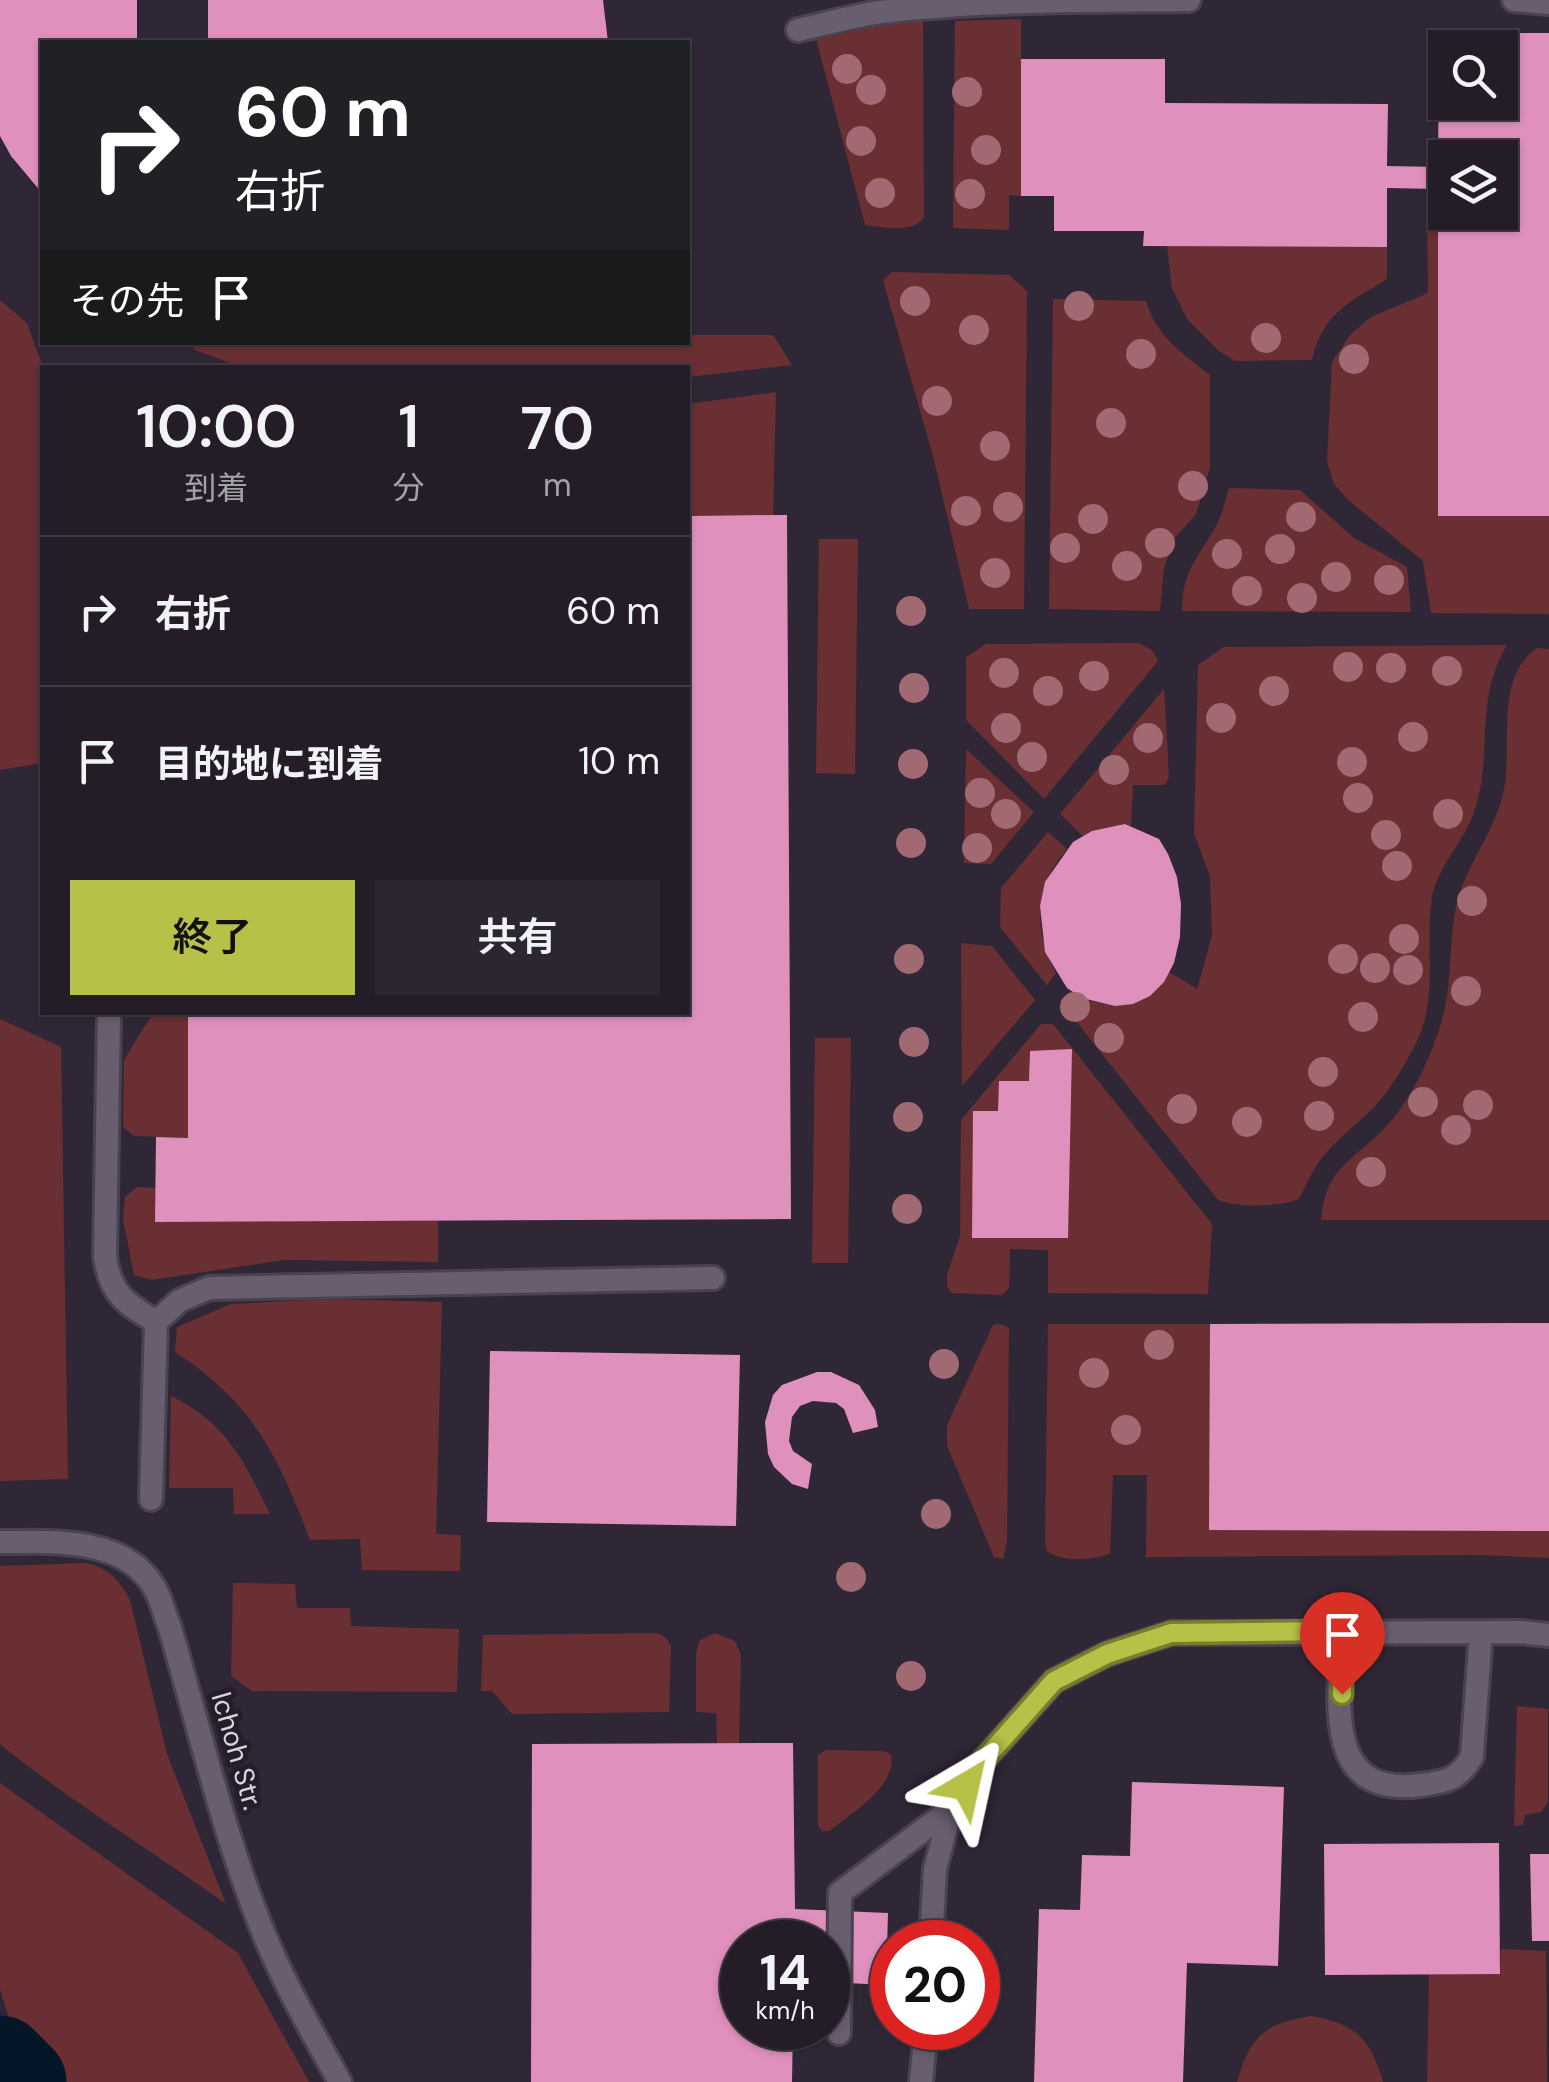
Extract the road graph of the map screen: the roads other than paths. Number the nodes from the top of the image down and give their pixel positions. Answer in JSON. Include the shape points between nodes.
{"nodes":[{"id":1,"x":1189,"y":0,"type":"edge"},
{"id":2,"x":1514,"y":0,"type":"edge"},
{"id":3,"x":1549,"y":3,"type":"edge"},
{"id":4,"x":798,"y":30,"type":"dead end"},
{"id":5,"x":109,"y":1015,"type":"edge"},
{"id":6,"x":124,"y":1015,"type":"edge"},
{"id":7,"x":109,"y":1040,"type":"junction"},
{"id":8,"x":713,"y":1278,"type":"dead end"},
{"id":9,"x":156,"y":1322,"type":"junction"},
{"id":10,"x":150,"y":1498,"type":"dead end"},
{"id":11,"x":0,"y":1542,"type":"edge"},
{"id":12,"x":1342,"y":1631,"type":"junction"},
{"id":13,"x":1481,"y":1633,"type":"junction"},
{"id":14,"x":1549,"y":1635,"type":"edge"},
{"id":15,"x":952,"y":1810,"type":"junction"},
{"id":16,"x":840,"y":1920,"type":"edge"},
{"id":17,"x":932,"y":1920,"type":"edge"},
{"id":18,"x":924,"y":2050,"type":"edge"},
{"id":19,"x":340,"y":2082,"type":"edge"},
{"id":20,"x":921,"y":2082,"type":"edge"}],
"edges":[{"from":1,"to":4,"type":"lane","via":[[935,6]]},
{"from":2,"to":3,"type":"lane"},
{"from":5,"to":7,"type":"lane"},
{"from":6,"to":7,"type":"lane"},
{"from":7,"to":9,"type":"lane","via":[[108,1279],[124,1302]]},
{"from":8,"to":9,"type":"lane","via":[[209,1288],[178,1301]]},
{"from":9,"to":10,"type":"lane"},
{"from":11,"to":19,"type":"lane","name":"Ichoh Str.","via":[[74,1542],[129,1560],[154,1586],[266,1938]]},
{"from":12,"to":13,"type":"lane"},
{"from":12,"to":13,"type":"lane","via":[[1344,1752],[1356,1771],[1376,1782],[1411,1786],[1462,1774],[1472,1756]]},
{"from":12,"to":15,"type":"lane","via":[[1171,1633],[1107,1654],[1054,1681],[981,1763]]},
{"from":13,"to":14,"type":"lane"},
{"from":15,"to":16,"type":"lane","via":[[840,1894]]},
{"from":15,"to":17,"type":"lane","via":[[935,1869]]},
{"from":18,"to":20,"type":"lane"}]}
